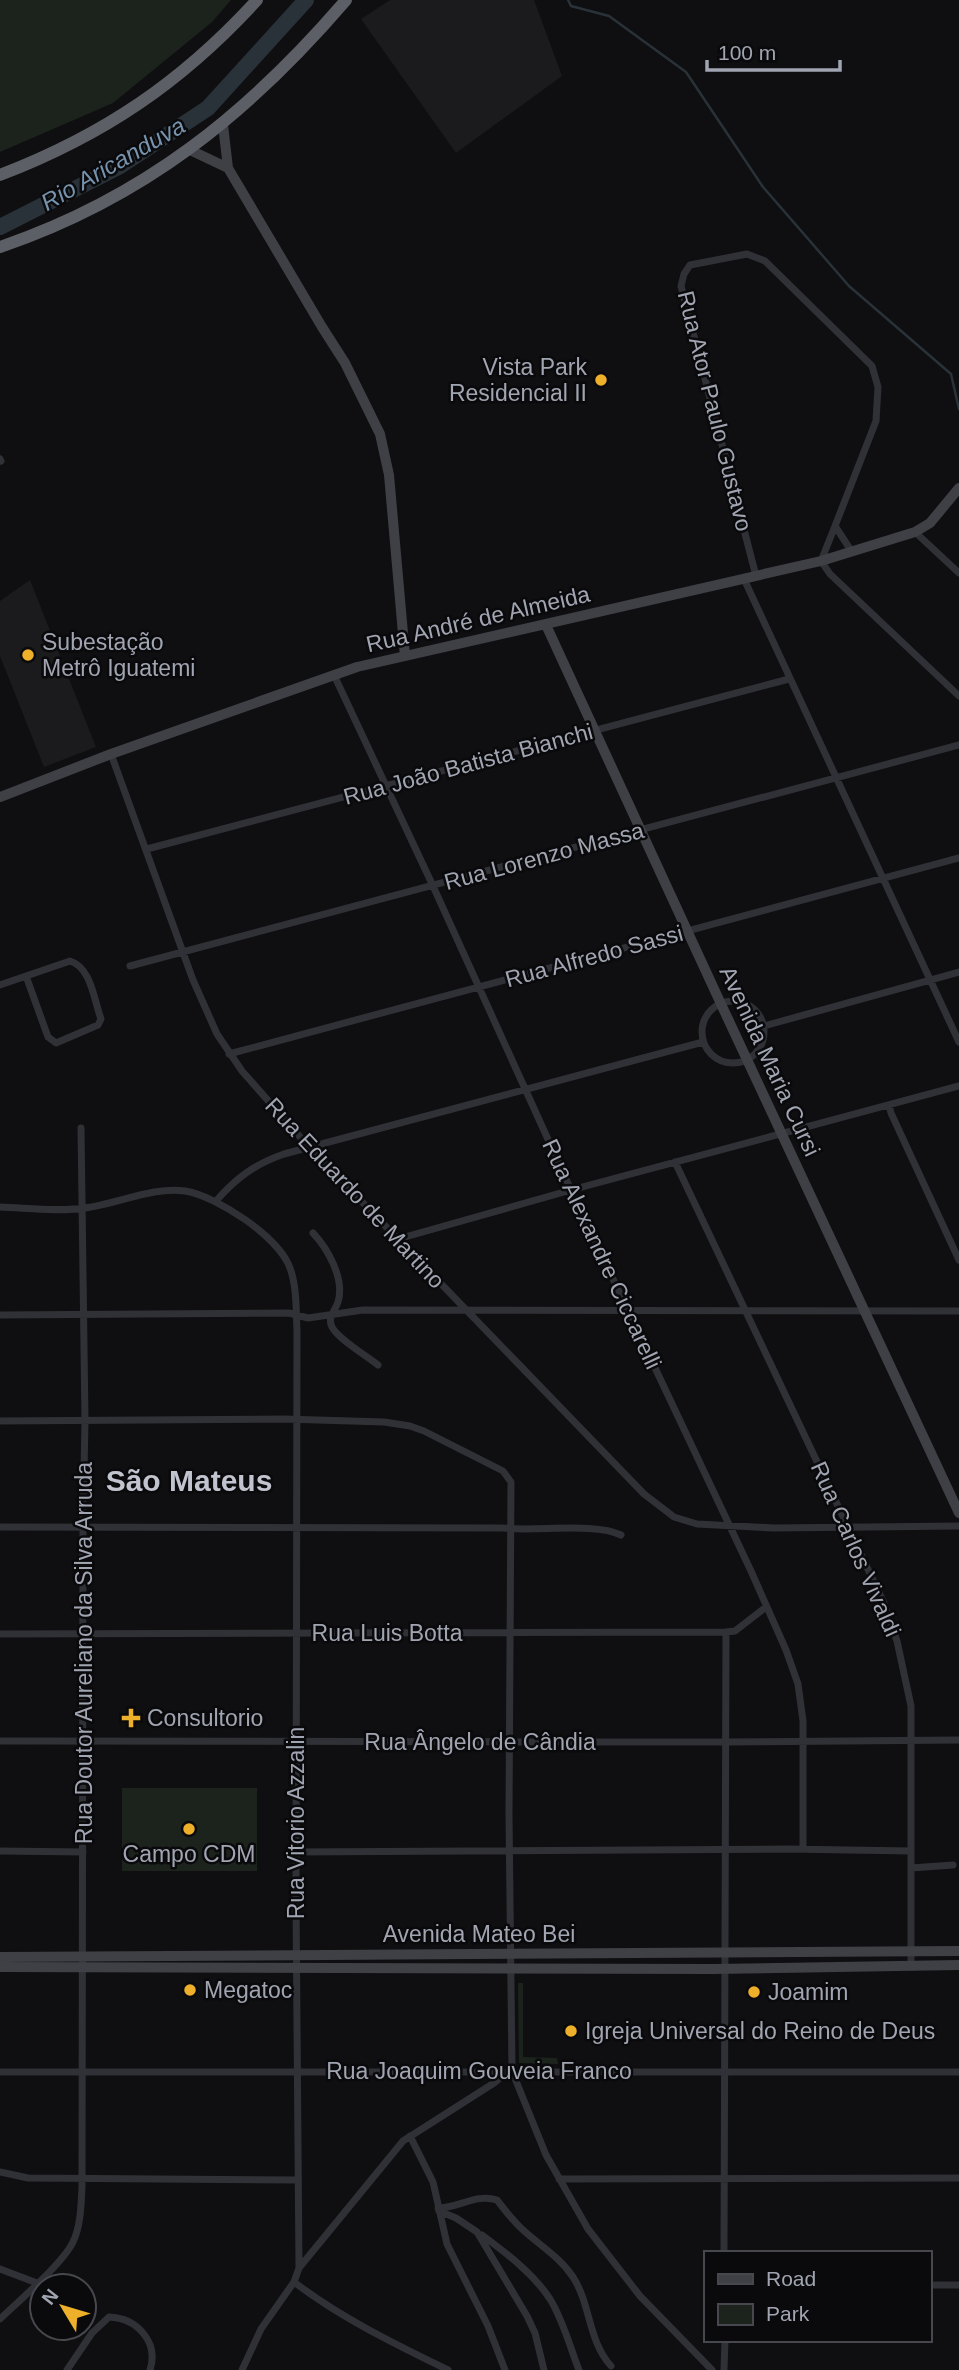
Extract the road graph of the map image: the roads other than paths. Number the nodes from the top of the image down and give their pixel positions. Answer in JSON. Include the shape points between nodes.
{"nodes":[{"id":1,"x":257,"y":0,"type":"edge"},
{"id":2,"x":345,"y":0,"type":"edge"},
{"id":3,"x":223,"y":125,"type":"junction"},
{"id":4,"x":190,"y":150,"type":"junction"},
{"id":5,"x":228,"y":168,"type":"junction"},
{"id":6,"x":0,"y":174,"type":"edge"},
{"id":7,"x":0,"y":247,"type":"edge"},
{"id":8,"x":959,"y":488,"type":"edge"},
{"id":9,"x":835,"y":526,"type":"junction"},
{"id":10,"x":915,"y":532,"type":"junction"},
{"id":11,"x":852,"y":552,"type":"junction"},
{"id":12,"x":821,"y":561,"type":"junction"},
{"id":13,"x":959,"y":573,"type":"edge"},
{"id":14,"x":756,"y":576,"type":"junction"},
{"id":15,"x":744,"y":579,"type":"junction"},
{"id":16,"x":546,"y":625,"type":"junction"},
{"id":17,"x":405,"y":656,"type":"junction"},
{"id":18,"x":334,"y":674,"type":"junction"},
{"id":19,"x":789,"y":679,"type":"junction"},
{"id":20,"x":959,"y":696,"type":"edge"},
{"id":21,"x":595,"y":730,"type":"junction"},
{"id":22,"x":959,"y":745,"type":"edge"},
{"id":23,"x":111,"y":754,"type":"junction"},
{"id":24,"x":836,"y":779,"type":"junction"},
{"id":25,"x":387,"y":786,"type":"junction"},
{"id":26,"x":0,"y":797,"type":"edge"},
{"id":27,"x":641,"y":829,"type":"junction"},
{"id":28,"x":147,"y":849,"type":"junction"},
{"id":29,"x":959,"y":858,"type":"edge"},
{"id":30,"x":883,"y":879,"type":"junction"},
{"id":31,"x":433,"y":886,"type":"junction"},
{"id":32,"x":687,"y":931,"type":"junction"},
{"id":33,"x":183,"y":953,"type":"junction"},
{"id":34,"x":130,"y":966,"type":"dead end"},
{"id":35,"x":959,"y":972,"type":"edge"},
{"id":36,"x":26,"y":976,"type":"junction"},
{"id":37,"x":929,"y":980,"type":"junction"},
{"id":38,"x":0,"y":985,"type":"edge"},
{"id":39,"x":479,"y":986,"type":"junction"},
{"id":40,"x":720,"y":1004,"type":"junction"},
{"id":41,"x":764,"y":1026,"type":"junction"},
{"id":42,"x":703,"y":1042,"type":"junction"},
{"id":43,"x":959,"y":1042,"type":"edge"},
{"id":44,"x":229,"y":1054,"type":"junction"},
{"id":45,"x":747,"y":1060,"type":"junction"},
{"id":46,"x":959,"y":1086,"type":"edge"},
{"id":47,"x":524,"y":1089,"type":"junction"},
{"id":48,"x":889,"y":1105,"type":"junction"},
{"id":49,"x":81,"y":1128,"type":"dead end"},
{"id":50,"x":782,"y":1134,"type":"junction"},
{"id":51,"x":309,"y":1147,"type":"junction"},
{"id":52,"x":675,"y":1162,"type":"junction"},
{"id":53,"x":571,"y":1190,"type":"junction"},
{"id":54,"x":216,"y":1201,"type":"junction"},
{"id":55,"x":0,"y":1207,"type":"edge"},
{"id":56,"x":83,"y":1209,"type":"junction"},
{"id":57,"x":313,"y":1233,"type":"dead end"},
{"id":58,"x":398,"y":1239,"type":"junction"},
{"id":59,"x":959,"y":1260,"type":"edge"},
{"id":60,"x":466,"y":1311,"type":"junction"},
{"id":61,"x":629,"y":1311,"type":"junction"},
{"id":62,"x":746,"y":1311,"type":"junction"},
{"id":63,"x":865,"y":1311,"type":"junction"},
{"id":64,"x":959,"y":1311,"type":"edge"},
{"id":65,"x":331,"y":1314,"type":"junction"},
{"id":66,"x":0,"y":1315,"type":"edge"},
{"id":67,"x":84,"y":1315,"type":"junction"},
{"id":68,"x":296,"y":1315,"type":"junction"},
{"id":69,"x":378,"y":1365,"type":"dead end"},
{"id":70,"x":296,"y":1419,"type":"junction"},
{"id":71,"x":85,"y":1420,"type":"junction"},
{"id":72,"x":0,"y":1421,"type":"edge"},
{"id":73,"x":959,"y":1513,"type":"edge"},
{"id":74,"x":729,"y":1526,"type":"junction"},
{"id":75,"x":959,"y":1526,"type":"edge"},
{"id":76,"x":0,"y":1527,"type":"edge"},
{"id":77,"x":82,"y":1527,"type":"junction"},
{"id":78,"x":297,"y":1527,"type":"junction"},
{"id":79,"x":848,"y":1527,"type":"junction"},
{"id":80,"x":510,"y":1529,"type":"junction"},
{"id":81,"x":621,"y":1535,"type":"dead end"},
{"id":82,"x":766,"y":1607,"type":"junction"},
{"id":83,"x":726,"y":1632,"type":"junction"},
{"id":84,"x":83,"y":1633,"type":"junction"},
{"id":85,"x":296,"y":1633,"type":"junction"},
{"id":86,"x":510,"y":1633,"type":"junction"},
{"id":87,"x":0,"y":1634,"type":"edge"},
{"id":88,"x":911,"y":1740,"type":"junction"},
{"id":89,"x":959,"y":1740,"type":"edge"},
{"id":90,"x":0,"y":1741,"type":"edge"},
{"id":91,"x":296,"y":1741,"type":"junction"},
{"id":92,"x":804,"y":1741,"type":"junction"},
{"id":93,"x":83,"y":1742,"type":"junction"},
{"id":94,"x":511,"y":1742,"type":"junction"},
{"id":95,"x":725,"y":1742,"type":"junction"},
{"id":96,"x":724,"y":1849,"type":"junction"},
{"id":97,"x":803,"y":1849,"type":"junction"},
{"id":98,"x":0,"y":1850,"type":"edge"},
{"id":99,"x":510,"y":1850,"type":"junction"},
{"id":100,"x":911,"y":1851,"type":"junction"},
{"id":101,"x":83,"y":1852,"type":"junction"},
{"id":102,"x":296,"y":1852,"type":"junction"},
{"id":103,"x":953,"y":1865,"type":"dead end"},
{"id":104,"x":911,"y":1868,"type":"junction"},
{"id":105,"x":959,"y":1951,"type":"edge"},
{"id":106,"x":911,"y":1952,"type":"junction"},
{"id":107,"x":724,"y":1953,"type":"junction"},
{"id":108,"x":511,"y":1955,"type":"junction"},
{"id":109,"x":0,"y":1957,"type":"edge"},
{"id":110,"x":82,"y":1962,"type":"junction"},
{"id":111,"x":296,"y":1962,"type":"junction"},
{"id":112,"x":959,"y":1965,"type":"edge"},
{"id":113,"x":911,"y":1966,"type":"junction"},
{"id":114,"x":0,"y":1967,"type":"edge"},
{"id":115,"x":511,"y":1968,"type":"junction"},
{"id":116,"x":724,"y":1969,"type":"junction"},
{"id":117,"x":0,"y":2071,"type":"edge"},
{"id":118,"x":83,"y":2071,"type":"junction"},
{"id":119,"x":510,"y":2071,"type":"junction"},
{"id":120,"x":724,"y":2071,"type":"junction"},
{"id":121,"x":959,"y":2071,"type":"edge"},
{"id":122,"x":297,"y":2072,"type":"junction"},
{"id":123,"x":410,"y":2136,"type":"junction"},
{"id":124,"x":0,"y":2172,"type":"edge"},
{"id":125,"x":83,"y":2177,"type":"junction"},
{"id":126,"x":725,"y":2178,"type":"junction"},
{"id":127,"x":959,"y":2178,"type":"edge"},
{"id":128,"x":298,"y":2179,"type":"junction"},
{"id":129,"x":559,"y":2179,"type":"junction"},
{"id":130,"x":438,"y":2210,"type":"junction"},
{"id":131,"x":477,"y":2232,"type":"junction"},
{"id":132,"x":724,"y":2251,"type":"edge"},
{"id":133,"x":299,"y":2268,"type":"junction"},
{"id":134,"x":0,"y":2269,"type":"edge"},
{"id":135,"x":47,"y":2272,"type":"edge"},
{"id":136,"x":28,"y":2280,"type":"edge"},
{"id":137,"x":294,"y":2282,"type":"junction"},
{"id":138,"x":931,"y":2285,"type":"edge"},
{"id":139,"x":959,"y":2285,"type":"edge"},
{"id":140,"x":28,"y":2292,"type":"edge"},
{"id":141,"x":0,"y":2319,"type":"edge"},
{"id":142,"x":725,"y":2342,"type":"edge"},
{"id":143,"x":611,"y":2366,"type":"dead end"},
{"id":144,"x":67,"y":2370,"type":"edge"},
{"id":145,"x":150,"y":2370,"type":"edge"},
{"id":146,"x":242,"y":2370,"type":"edge"},
{"id":147,"x":448,"y":2370,"type":"edge"},
{"id":148,"x":505,"y":2370,"type":"edge"},
{"id":149,"x":544,"y":2370,"type":"edge"},
{"id":150,"x":579,"y":2370,"type":"edge"},
{"id":151,"x":712,"y":2370,"type":"edge"},
{"id":152,"x":723,"y":2370,"type":"edge"}],
"edges":[{"from":1,"to":6,"type":"highway","via":[[218,41],[151,97],[98,130]]},
{"from":2,"to":3,"type":"highway"},
{"from":3,"to":4,"type":"highway"},
{"from":3,"to":5,"type":"main road"},
{"from":4,"to":5,"type":"main road"},
{"from":4,"to":7,"type":"highway","via":[[118,196],[46,231]]},
{"from":5,"to":17,"type":"main road","via":[[345,363],[380,434],[390,474]]},
{"from":8,"to":10,"type":"main road","name":"Rua André de Almeida","via":[[930,523]]},
{"from":9,"to":11,"type":"street"},
{"from":9,"to":12,"type":"street","name":"Rua Ator Paulo Gustavo"},
{"from":9,"to":14,"type":"street","name":"Rua Ator Paulo Gustavo","via":[[876,421],[878,387],[872,366],[765,261],[747,254],[691,265],[681,286]]},
{"from":10,"to":11,"type":"main road","name":"Rua André de Almeida"},
{"from":10,"to":13,"type":"street"},
{"from":11,"to":12,"type":"main road","name":"Rua André de Almeida"},
{"from":12,"to":14,"type":"main road","name":"Rua André de Almeida"},
{"from":12,"to":20,"type":"street"},
{"from":14,"to":15,"type":"main road","name":"Rua André de Almeida"},
{"from":15,"to":16,"type":"main road","name":"Rua André de Almeida"},
{"from":15,"to":19,"type":"street"},
{"from":16,"to":17,"type":"main road","name":"Rua André de Almeida"},
{"from":16,"to":21,"type":"main road","name":"Avenida Maria Cursi"},
{"from":17,"to":18,"type":"main road","name":"Rua André de Almeida"},
{"from":18,"to":23,"type":"main road","name":"Rua André de Almeida"},
{"from":18,"to":25,"type":"street","name":"Rua Alexandre Ciccarelli"},
{"from":19,"to":21,"type":"street","name":"Rua João Batista Bianchi"},
{"from":19,"to":24,"type":"street"},
{"from":21,"to":25,"type":"street","name":"Rua João Batista Bianchi"},
{"from":21,"to":27,"type":"main road","name":"Avenida Maria Cursi"},
{"from":22,"to":24,"type":"street","name":"Rua Lorenzo Massa"},
{"from":23,"to":26,"type":"main road","name":"Rua André de Almeida"},
{"from":23,"to":28,"type":"street","name":"Rua Eduardo de Martino"},
{"from":24,"to":27,"type":"street","name":"Rua Lorenzo Massa"},
{"from":24,"to":30,"type":"street"},
{"from":25,"to":28,"type":"street","name":"Rua João Batista Bianchi"},
{"from":25,"to":31,"type":"street","name":"Rua Alexandre Ciccarelli"},
{"from":27,"to":31,"type":"street","name":"Rua Lorenzo Massa"},
{"from":27,"to":32,"type":"main road","name":"Avenida Maria Cursi"},
{"from":28,"to":33,"type":"street","name":"Rua Eduardo de Martino"},
{"from":29,"to":30,"type":"street","name":"Rua Alfredo Sassi"},
{"from":30,"to":32,"type":"street","name":"Rua Alfredo Sassi"},
{"from":30,"to":37,"type":"street"},
{"from":31,"to":33,"type":"street","name":"Rua Lorenzo Massa"},
{"from":31,"to":39,"type":"street","name":"Rua Alexandre Ciccarelli"},
{"from":32,"to":39,"type":"street","name":"Rua Alfredo Sassi"},
{"from":32,"to":40,"type":"main road","name":"Avenida Maria Cursi"},
{"from":33,"to":34,"type":"street","name":"Rua Lorenzo Massa"},
{"from":33,"to":44,"type":"street","name":"Rua Eduardo de Martino"},
{"from":35,"to":37,"type":"street"},
{"from":36,"to":36,"type":"street","via":[[70,961],[77,963],[85,971],[100,1023],[56,1043],[48,1037]]},
{"from":36,"to":38,"type":"street"},
{"from":37,"to":41,"type":"street"},
{"from":37,"to":43,"type":"street"},
{"from":39,"to":44,"type":"street","name":"Rua Alfredo Sassi"},
{"from":39,"to":47,"type":"street","name":"Rua Alexandre Ciccarelli"},
{"from":40,"to":41,"type":"street","via":[[747,1005]]},
{"from":40,"to":42,"type":"street","via":[[703,1024]]},
{"from":40,"to":45,"type":"main road","name":"Avenida Maria Cursi"},
{"from":41,"to":45,"type":"street","via":[[761,1046]]},
{"from":42,"to":45,"type":"street","via":[[716,1059],[737,1064]]},
{"from":42,"to":47,"type":"street"},
{"from":44,"to":51,"type":"street","name":"Rua Eduardo de Martino"},
{"from":45,"to":50,"type":"main road","name":"Avenida Maria Cursi"},
{"from":46,"to":48,"type":"street"},
{"from":47,"to":51,"type":"street"},
{"from":47,"to":53,"type":"street","name":"Rua Alexandre Ciccarelli"},
{"from":48,"to":50,"type":"street"},
{"from":48,"to":59,"type":"street"},
{"from":49,"to":56,"type":"street","name":"Rua Doutor Aureliano da Silva Arruda"},
{"from":50,"to":52,"type":"street"},
{"from":50,"to":63,"type":"main road","name":"Avenida Maria Cursi"},
{"from":51,"to":54,"type":"street","via":[[250,1168]]},
{"from":51,"to":58,"type":"street","name":"Rua Eduardo de Martino"},
{"from":52,"to":53,"type":"street"},
{"from":52,"to":62,"type":"street","name":"Rua Carlos Vivaldi"},
{"from":53,"to":58,"type":"street"},
{"from":53,"to":61,"type":"street","name":"Rua Alexandre Ciccarelli"},
{"from":54,"to":56,"type":"street","name":"Rua Vitorio Azzalin","via":[[175,1191]]},
{"from":54,"to":68,"type":"street","name":"Rua Vitorio Azzalin","via":[[264,1235],[284,1256],[294,1280]]},
{"from":55,"to":56,"type":"street","name":"Rua Vitorio Azzalin"},
{"from":56,"to":67,"type":"street","name":"Rua Doutor Aureliano da Silva Arruda"},
{"from":57,"to":65,"type":"street","via":[[335,1271],[339,1299]]},
{"from":58,"to":60,"type":"street","name":"Rua Eduardo de Martino"},
{"from":60,"to":61,"type":"street"},
{"from":60,"to":65,"type":"street"},
{"from":60,"to":74,"type":"street","name":"Rua Eduardo de Martino","via":[[653,1501],[685,1522]]},
{"from":61,"to":62,"type":"street"},
{"from":61,"to":74,"type":"street","name":"Rua Alexandre Ciccarelli"},
{"from":62,"to":63,"type":"street"},
{"from":62,"to":79,"type":"street","name":"Rua Carlos Vivaldi"},
{"from":63,"to":64,"type":"street"},
{"from":63,"to":73,"type":"main road","name":"Avenida Maria Cursi"},
{"from":65,"to":68,"type":"street"},
{"from":65,"to":69,"type":"street","via":[[335,1332]]},
{"from":66,"to":67,"type":"street"},
{"from":67,"to":68,"type":"street"},
{"from":67,"to":71,"type":"street","name":"Rua Doutor Aureliano da Silva Arruda"},
{"from":68,"to":70,"type":"street","name":"Rua Vitorio Azzalin"},
{"from":70,"to":71,"type":"street"},
{"from":70,"to":78,"type":"street","name":"Rua Vitorio Azzalin"},
{"from":70,"to":80,"type":"street","via":[[410,1426],[480,1458],[511,1482]]},
{"from":71,"to":72,"type":"street"},
{"from":71,"to":77,"type":"street","name":"Rua Doutor Aureliano da Silva Arruda"},
{"from":74,"to":79,"type":"street","name":"Rua Eduardo de Martino"},
{"from":74,"to":82,"type":"street","name":"Rua Alexandre Ciccarelli"},
{"from":75,"to":79,"type":"street","name":"Rua Eduardo de Martino"},
{"from":76,"to":77,"type":"street"},
{"from":77,"to":78,"type":"street"},
{"from":77,"to":84,"type":"street","name":"Rua Doutor Aureliano da Silva Arruda"},
{"from":78,"to":80,"type":"street"},
{"from":78,"to":85,"type":"street","name":"Rua Vitorio Azzalin"},
{"from":79,"to":88,"type":"street","name":"Rua Carlos Vivaldi","via":[[897,1641],[911,1706]]},
{"from":80,"to":81,"type":"street","via":[[605,1529]]},
{"from":80,"to":86,"type":"street"},
{"from":82,"to":83,"type":"street","name":"Rua Luis Botta","via":[[735,1631]]},
{"from":82,"to":92,"type":"street","name":"Rua Alexandre Ciccarelli","via":[[798,1684]]},
{"from":83,"to":86,"type":"street","name":"Rua Luis Botta"},
{"from":83,"to":95,"type":"street"},
{"from":84,"to":85,"type":"street","name":"Rua Luis Botta"},
{"from":84,"to":87,"type":"street","name":"Rua Luis Botta"},
{"from":84,"to":93,"type":"street","name":"Rua Doutor Aureliano da Silva Arruda"},
{"from":85,"to":86,"type":"street","name":"Rua Luis Botta"},
{"from":85,"to":91,"type":"street","name":"Rua Vitorio Azzalin"},
{"from":86,"to":94,"type":"street"},
{"from":88,"to":89,"type":"street","name":"Rua Ângelo de Cândia"},
{"from":88,"to":92,"type":"street","name":"Rua Ângelo de Cândia"},
{"from":88,"to":100,"type":"street","name":"Rua Carlos Vivaldi"},
{"from":90,"to":93,"type":"street","name":"Rua Ângelo de Cândia"},
{"from":91,"to":93,"type":"street","name":"Rua Ângelo de Cândia"},
{"from":91,"to":94,"type":"street","name":"Rua Ângelo de Cândia"},
{"from":91,"to":102,"type":"street","name":"Rua Vitorio Azzalin"},
{"from":92,"to":95,"type":"street","name":"Rua Ângelo de Cândia"},
{"from":92,"to":97,"type":"street","name":"Rua Alexandre Ciccarelli"},
{"from":93,"to":101,"type":"street","name":"Rua Doutor Aureliano da Silva Arruda"},
{"from":94,"to":95,"type":"street","name":"Rua Ângelo de Cândia"},
{"from":94,"to":99,"type":"street"},
{"from":95,"to":96,"type":"street"},
{"from":96,"to":97,"type":"street"},
{"from":96,"to":99,"type":"street"},
{"from":96,"to":107,"type":"street"},
{"from":97,"to":100,"type":"street"},
{"from":98,"to":101,"type":"street"},
{"from":99,"to":102,"type":"street"},
{"from":99,"to":108,"type":"street"},
{"from":100,"to":104,"type":"street","name":"Rua Carlos Vivaldi"},
{"from":101,"to":110,"type":"street","name":"Rua Doutor Aureliano da Silva Arruda"},
{"from":102,"to":111,"type":"street","name":"Rua Vitorio Azzalin"},
{"from":103,"to":104,"type":"street"},
{"from":104,"to":106,"type":"street","name":"Rua Carlos Vivaldi"},
{"from":105,"to":106,"type":"main road","name":"Avenida Mateo Bei"},
{"from":106,"to":107,"type":"main road","name":"Avenida Mateo Bei"},
{"from":106,"to":113,"type":"street","name":"Rua Carlos Vivaldi"},
{"from":107,"to":108,"type":"main road","name":"Avenida Mateo Bei"},
{"from":107,"to":116,"type":"street"},
{"from":108,"to":111,"type":"main road","name":"Avenida Mateo Bei"},
{"from":108,"to":115,"type":"street"},
{"from":109,"to":110,"type":"main road","name":"Avenida Mateo Bei"},
{"from":110,"to":111,"type":"main road","name":"Avenida Mateo Bei"},
{"from":110,"to":114,"type":"main road","name":"Avenida Mateo Bei"},
{"from":110,"to":118,"type":"street","name":"Rua Doutor Aureliano da Silva Arruda"},
{"from":111,"to":115,"type":"main road","name":"Avenida Mateo Bei"},
{"from":111,"to":122,"type":"street","name":"Rua Vitorio Azzalin"},
{"from":112,"to":113,"type":"main road","name":"Avenida Mateo Bei"},
{"from":113,"to":116,"type":"main road","name":"Avenida Mateo Bei"},
{"from":115,"to":116,"type":"main road","name":"Avenida Mateo Bei"},
{"from":115,"to":119,"type":"street"},
{"from":116,"to":120,"type":"street"},
{"from":117,"to":118,"type":"street","name":"Rua Joaquim Gouveia Franco"},
{"from":118,"to":122,"type":"street","name":"Rua Joaquim Gouveia Franco"},
{"from":118,"to":125,"type":"street","name":"Rua Doutor Aureliano da Silva Arruda"},
{"from":119,"to":120,"type":"street","name":"Rua Joaquim Gouveia Franco"},
{"from":119,"to":122,"type":"street","name":"Rua Joaquim Gouveia Franco"},
{"from":119,"to":123,"type":"street"},
{"from":119,"to":129,"type":"street"},
{"from":120,"to":121,"type":"street","name":"Rua Joaquim Gouveia Franco"},
{"from":120,"to":126,"type":"street"},
{"from":122,"to":128,"type":"street","name":"Rua Vitorio Azzalin"},
{"from":123,"to":130,"type":"street","via":[[433,2182]]},
{"from":123,"to":133,"type":"street"},
{"from":124,"to":125,"type":"street","via":[[28,2178]]},
{"from":125,"to":128,"type":"street"},
{"from":125,"to":135,"type":"street","name":"Rua Doutor Aureliano da Silva Arruda","via":[[81,2214],[72,2243]]},
{"from":126,"to":127,"type":"street"},
{"from":126,"to":129,"type":"street"},
{"from":126,"to":132,"type":"street"},
{"from":128,"to":133,"type":"street","name":"Rua Vitorio Azzalin"},
{"from":129,"to":151,"type":"street","via":[[618,2269]]},
{"from":130,"to":131,"type":"street"},
{"from":130,"to":143,"type":"street","via":[[481,2198],[497,2200],[571,2274],[598,2349]]},
{"from":130,"to":148,"type":"street","via":[[447,2244]]},
{"from":131,"to":149,"type":"street","via":[[527,2316]]},
{"from":131,"to":150,"type":"street","via":[[543,2290],[557,2311]]},
{"from":133,"to":137,"type":"street","name":"Rua Vitorio Azzalin"},
{"from":134,"to":136,"type":"street"},
{"from":137,"to":146,"type":"street","name":"Rua Vitorio Azzalin","via":[[265,2321]]},
{"from":137,"to":147,"type":"street","via":[[326,2305]]},
{"from":138,"to":139,"type":"street"},
{"from":140,"to":141,"type":"street","name":"Rua Doutor Aureliano da Silva Arruda"},
{"from":142,"to":152,"type":"street"},
{"from":144,"to":145,"type":"street","via":[[92,2333],[109,2318],[130,2322],[143,2331],[152,2348]]}]}
